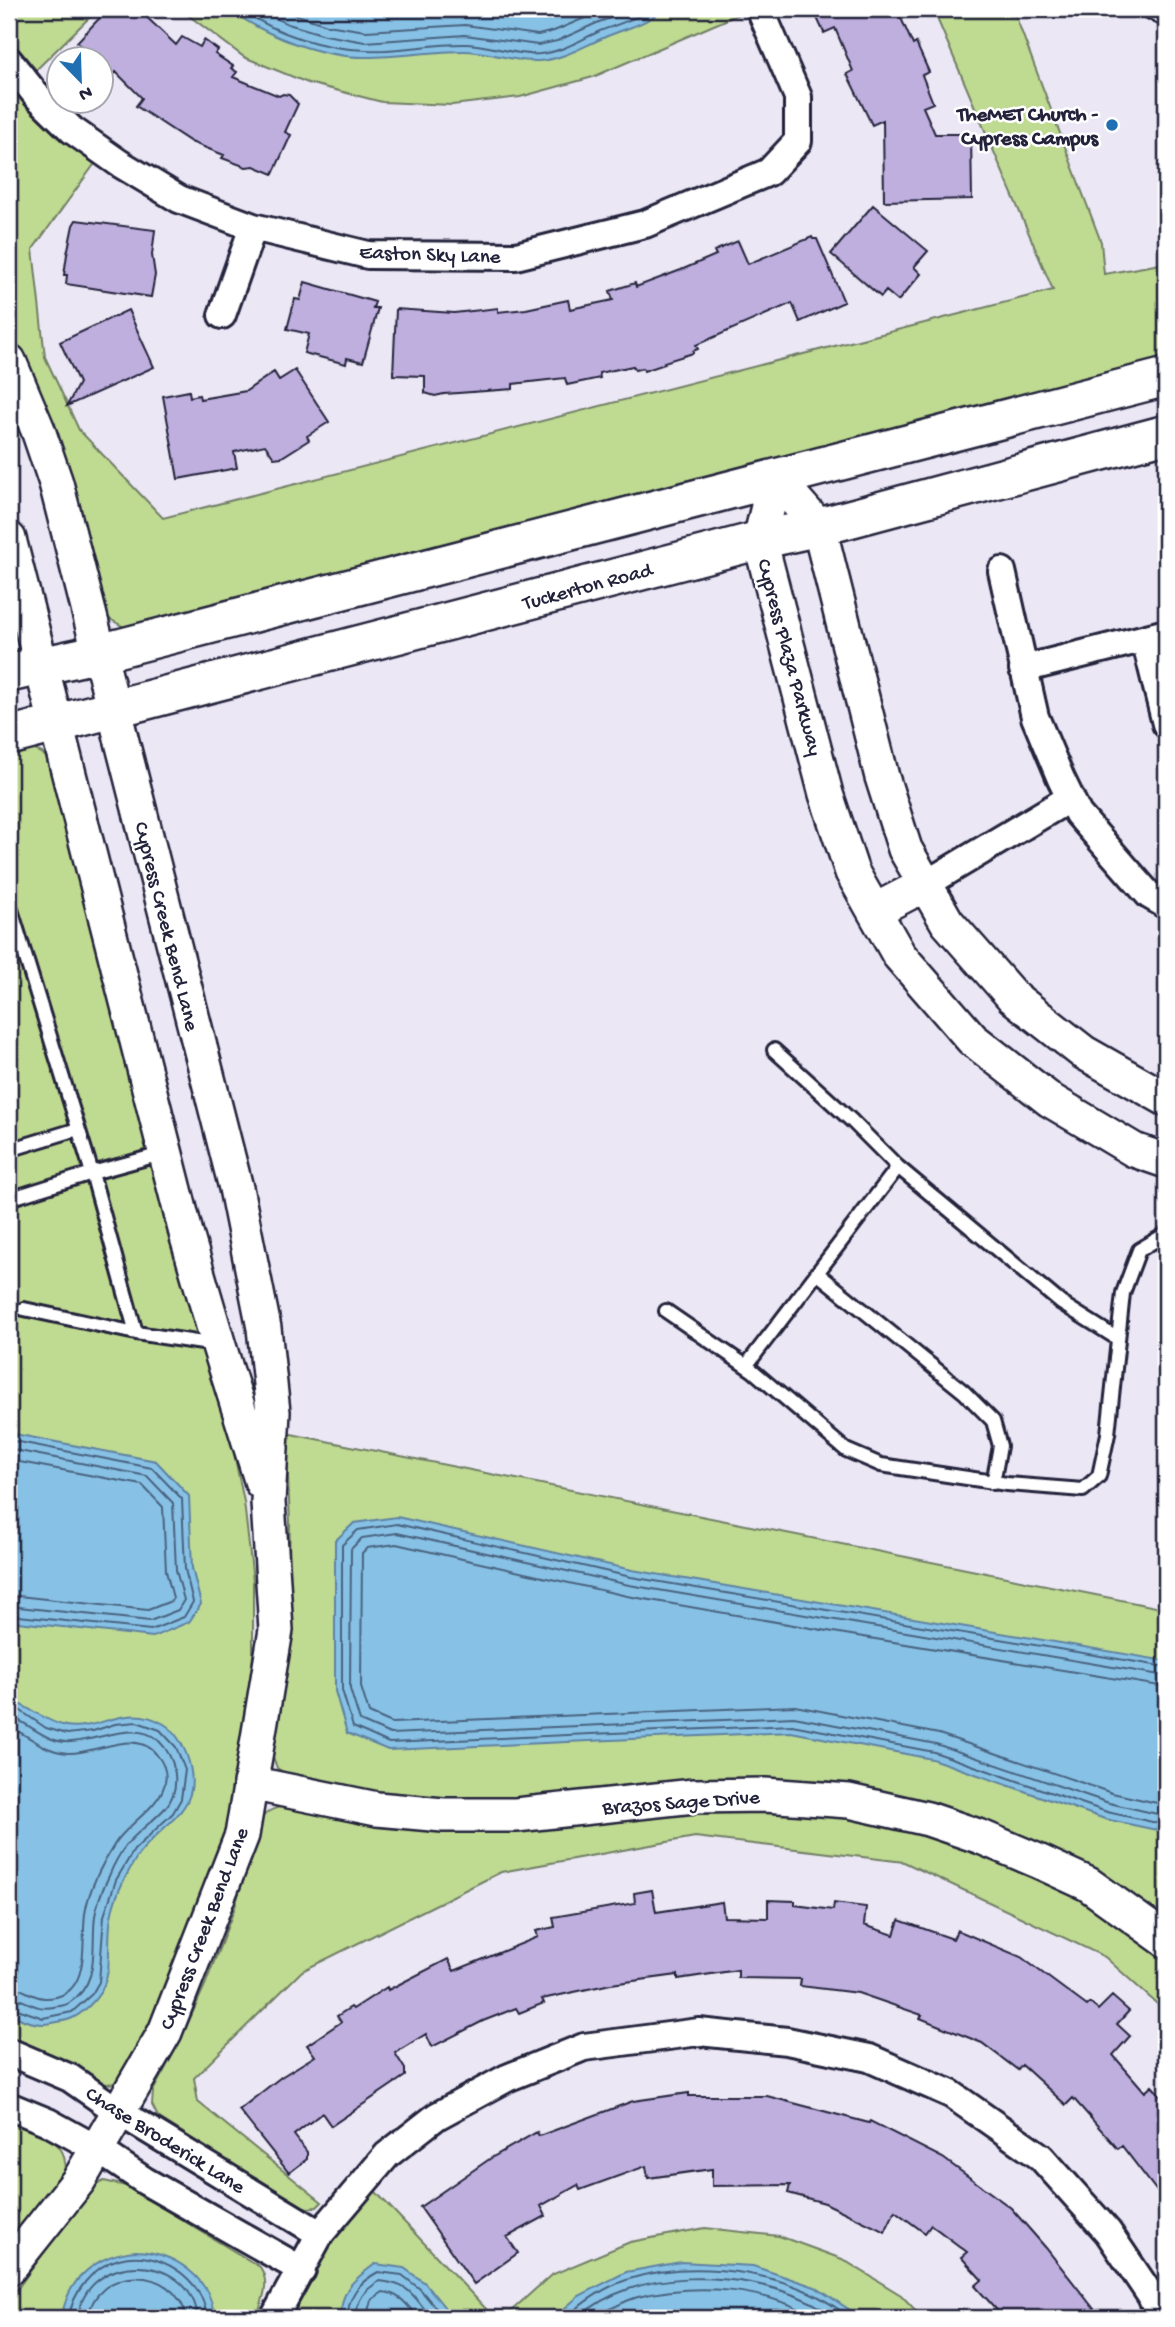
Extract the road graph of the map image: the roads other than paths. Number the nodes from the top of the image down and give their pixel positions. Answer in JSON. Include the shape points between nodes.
{"nodes":[{"id":1,"x":760,"y":9,"type":"edge"},
{"id":2,"x":1150,"y":10,"type":"edge"},
{"id":3,"x":1166,"y":20,"type":"edge"},
{"id":4,"x":9,"y":61,"type":"edge"},
{"id":5,"x":253,"y":227,"type":"junction"},
{"id":6,"x":222,"y":315,"type":"dead end"},
{"id":7,"x":9,"y":360,"type":"edge"},
{"id":8,"x":1166,"y":377,"type":"edge"},
{"id":9,"x":1166,"y":434,"type":"edge"},
{"id":10,"x":775,"y":477,"type":"junction"},
{"id":11,"x":819,"y":527,"type":"junction"},
{"id":12,"x":9,"y":539,"type":"edge"},
{"id":13,"x":760,"y":540,"type":"junction"},
{"id":14,"x":1002,"y":571,"type":"dead end"},
{"id":15,"x":1156,"y":636,"type":"edge"},
{"id":16,"x":100,"y":653,"type":"junction"},
{"id":17,"x":1023,"y":668,"type":"junction"},
{"id":18,"x":25,"y":669,"type":"edge"},
{"id":19,"x":113,"y":710,"type":"junction"},
{"id":20,"x":1165,"y":717,"type":"edge"},
{"id":21,"x":55,"y":726,"type":"junction"},
{"id":22,"x":9,"y":736,"type":"edge"},
{"id":23,"x":1070,"y":798,"type":"junction"},
{"id":24,"x":926,"y":884,"type":"junction"},
{"id":25,"x":9,"y":903,"type":"edge"},
{"id":26,"x":1166,"y":905,"type":"edge"},
{"id":27,"x":874,"y":911,"type":"junction"},
{"id":28,"x":774,"y":1050,"type":"dead end"},
{"id":29,"x":1166,"y":1099,"type":"edge"},
{"id":30,"x":78,"y":1129,"type":"junction"},
{"id":31,"x":9,"y":1150,"type":"edge"},
{"id":32,"x":166,"y":1153,"type":"junction"},
{"id":33,"x":1166,"y":1161,"type":"edge"},
{"id":34,"x":898,"y":1167,"type":"junction"},
{"id":35,"x":92,"y":1173,"type":"junction"},
{"id":36,"x":9,"y":1199,"type":"edge"},
{"id":37,"x":1166,"y":1234,"type":"edge"},
{"id":38,"x":817,"y":1273,"type":"junction"},
{"id":39,"x":24,"y":1309,"type":"dead end"},
{"id":40,"x":666,"y":1311,"type":"dead end"},
{"id":41,"x":136,"y":1333,"type":"junction"},
{"id":42,"x":1118,"y":1339,"type":"junction"},
{"id":43,"x":219,"y":1346,"type":"junction"},
{"id":44,"x":746,"y":1366,"type":"junction"},
{"id":45,"x":993,"y":1483,"type":"junction"},
{"id":46,"x":268,"y":1502,"type":"junction"},
{"id":47,"x":250,"y":1783,"type":"junction"},
{"id":48,"x":1166,"y":1940,"type":"edge"},
{"id":49,"x":9,"y":2052,"type":"edge"},
{"id":50,"x":9,"y":2106,"type":"edge"},
{"id":51,"x":119,"y":2112,"type":"junction"},
{"id":52,"x":97,"y":2148,"type":"junction"},
{"id":53,"x":320,"y":2234,"type":"junction"},
{"id":54,"x":9,"y":2269,"type":"edge"},
{"id":55,"x":302,"y":2270,"type":"junction"},
{"id":56,"x":274,"y":2318,"type":"edge"},
{"id":57,"x":1160,"y":2318,"type":"edge"}],
"edges":[{"from":1,"to":5,"type":"street","name":"Easton Sky Lane","via":[[798,97],[798,141],[769,172],[645,225],[516,256],[368,255]]},
{"from":2,"to":3,"type":"lane"},
{"from":4,"to":5,"type":"street","name":"Easton Sky Lane","via":[[72,130],[118,163],[179,199]]},
{"from":5,"to":6,"type":"street"},
{"from":7,"to":16,"type":"street","name":"Cypress Creek Bend Lane","via":[[56,483]]},
{"from":8,"to":10,"type":"main road"},
{"from":9,"to":11,"type":"main road","name":"Tuckerton Road"},
{"from":10,"to":11,"type":"street"},
{"from":10,"to":13,"type":"street","name":"Cypress Plaza Parkway"},
{"from":10,"to":16,"type":"main road"},
{"from":11,"to":13,"type":"main road","name":"Tuckerton Road"},
{"from":11,"to":24,"type":"street","via":[[882,777],[905,849]]},
{"from":12,"to":18,"type":"street","name":"Cypress Creek Bend Lane"},
{"from":13,"to":19,"type":"main road","name":"Tuckerton Road"},
{"from":13,"to":27,"type":"street","name":"Cypress Plaza Parkway","via":[[826,793],[852,872]]},
{"from":14,"to":17,"type":"street"},
{"from":15,"to":17,"type":"street"},
{"from":15,"to":20,"type":"street"},
{"from":16,"to":18,"type":"main road"},
{"from":16,"to":19,"type":"street","name":"Cypress Creek Bend Lane"},
{"from":17,"to":23,"type":"street","via":[[1035,717]]},
{"from":18,"to":21,"type":"street","name":"Cypress Creek Bend Lane"},
{"from":19,"to":21,"type":"main road","name":"Tuckerton Road"},
{"from":19,"to":46,"type":"street","name":"Cypress Creek Bend Lane","via":[[251,1258],[273,1412]]},
{"from":21,"to":22,"type":"main road","name":"Tuckerton Road"},
{"from":21,"to":32,"type":"street","name":"Cypress Creek Bend Lane"},
{"from":23,"to":24,"type":"street"},
{"from":23,"to":26,"type":"street","via":[[1078,814],[1149,895]]},
{"from":24,"to":27,"type":"street"},
{"from":24,"to":29,"type":"street","via":[[947,922],[1013,997],[1083,1052]]},
{"from":25,"to":30,"type":"lane"},
{"from":27,"to":33,"type":"street","name":"Cypress Plaza Parkway","via":[[899,955],[972,1039],[1050,1100],[1134,1150]]},
{"from":28,"to":34,"type":"lane"},
{"from":30,"to":31,"type":"lane"},
{"from":30,"to":35,"type":"lane"},
{"from":32,"to":35,"type":"lane"},
{"from":32,"to":43,"type":"street","name":"Cypress Creek Bend Lane"},
{"from":34,"to":38,"type":"lane"},
{"from":34,"to":42,"type":"lane","via":[[1061,1303]]},
{"from":35,"to":36,"type":"lane"},
{"from":35,"to":41,"type":"lane"},
{"from":37,"to":42,"type":"lane","via":[[1139,1250],[1123,1293]]},
{"from":38,"to":44,"type":"lane"},
{"from":38,"to":45,"type":"lane","via":[[964,1392],[993,1421],[1000,1446]]},
{"from":39,"to":41,"type":"lane"},
{"from":40,"to":44,"type":"lane"},
{"from":41,"to":43,"type":"lane"},
{"from":42,"to":45,"type":"lane","via":[[1099,1476],[1083,1490]]},
{"from":43,"to":46,"type":"street","name":"Cypress Creek Bend Lane"},
{"from":44,"to":45,"type":"lane","via":[[846,1450],[881,1465]]},
{"from":46,"to":47,"type":"street","name":"Cypress Creek Bend Lane","via":[[276,1630]]},
{"from":47,"to":48,"type":"street","name":"Brazos Sage Drive","via":[[377,1809],[443,1815],[516,1815],[694,1796],[849,1801],[928,1819],[1038,1861],[1088,1884]]},
{"from":47,"to":51,"type":"street","name":"Cypress Creek Bend Lane","via":[[242,1835],[165,2032]]},
{"from":49,"to":51,"type":"street","name":"Chase Broderick Lane","via":[[70,2078]]},
{"from":50,"to":52,"type":"street","name":"Chase Broderick Lane"},
{"from":51,"to":52,"type":"street","name":"Cypress Creek Bend Lane"},
{"from":51,"to":53,"type":"street","name":"Chase Broderick Lane"},
{"from":52,"to":54,"type":"street","name":"Cypress Creek Bend Lane","via":[[79,2180]]},
{"from":52,"to":55,"type":"street","name":"Chase Broderick Lane"},
{"from":53,"to":55,"type":"street"},
{"from":53,"to":57,"type":"street","via":[[387,2155],[437,2116],[507,2078],[584,2047],[699,2032],[787,2041],[869,2059],[951,2094],[1041,2157],[1108,2232]]},
{"from":55,"to":56,"type":"street"}]}
